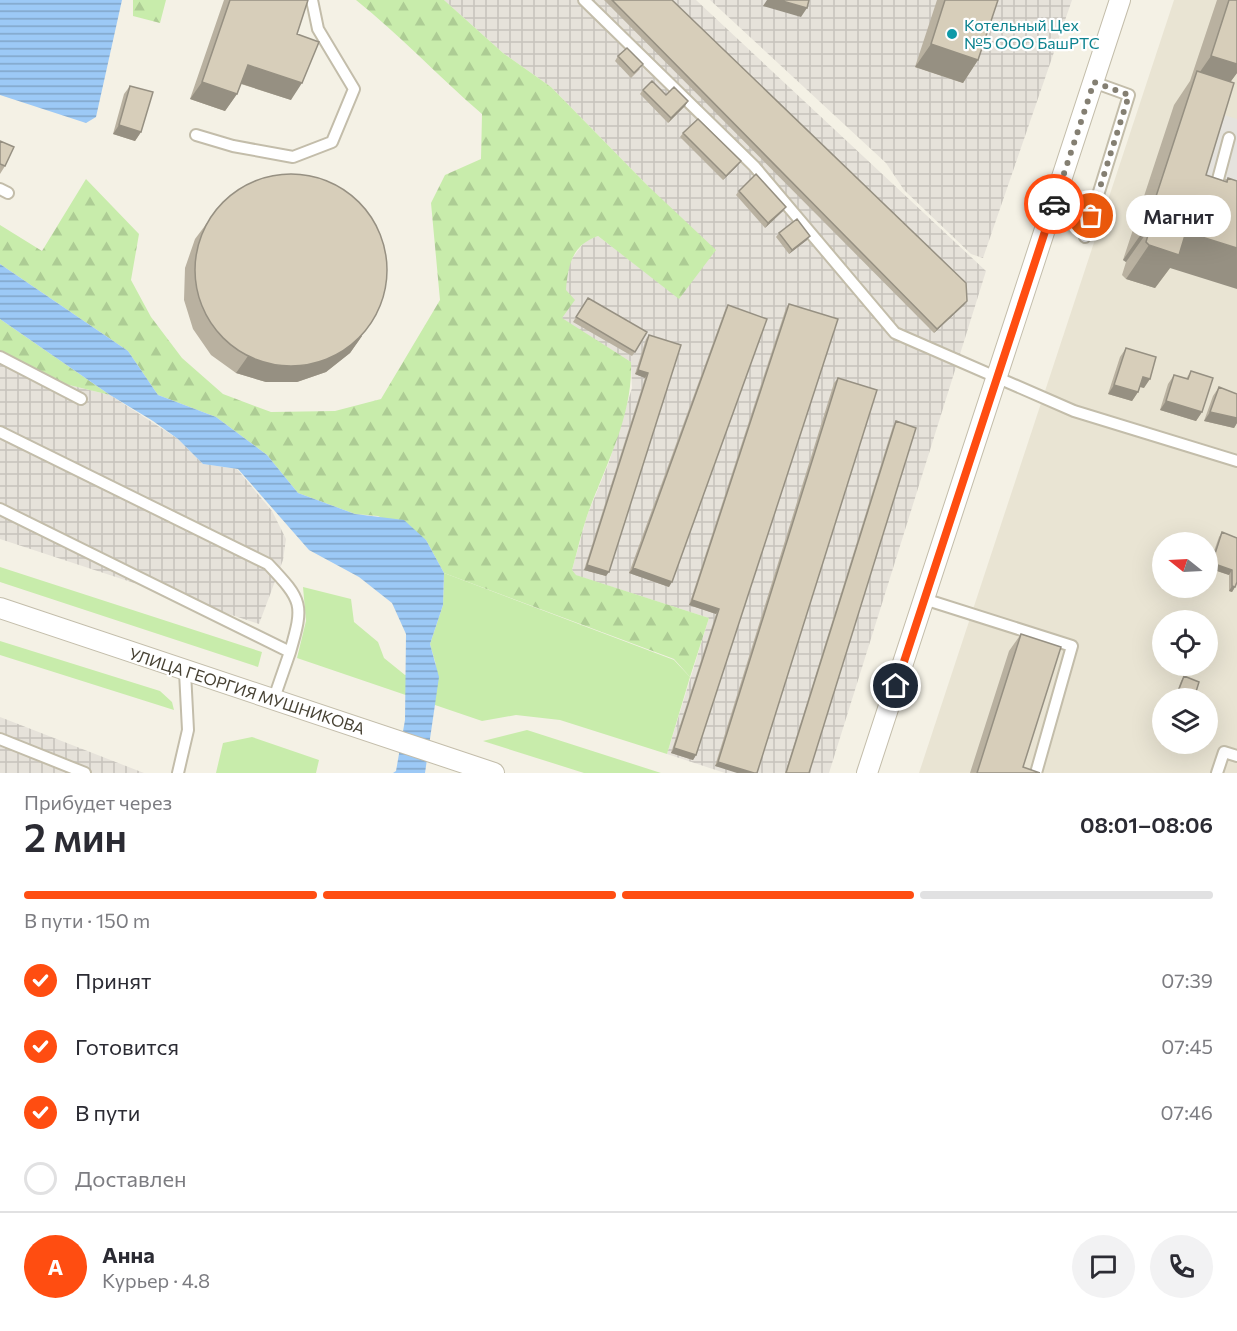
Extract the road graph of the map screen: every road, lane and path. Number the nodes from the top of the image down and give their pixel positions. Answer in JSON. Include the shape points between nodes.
{"nodes":[{"id":1,"x":312,"y":0,"type":"edge"},
{"id":2,"x":584,"y":0,"type":"edge"},
{"id":3,"x":1120,"y":0,"type":"edge"},
{"id":4,"x":1094,"y":82,"type":"junction"},
{"id":5,"x":196,"y":135,"type":"dead end"},
{"id":6,"x":1228,"y":138,"type":"edge"},
{"id":7,"x":1237,"y":190,"type":"edge"},
{"id":8,"x":1085,"y":237,"type":"dead end"},
{"id":9,"x":0,"y":357,"type":"edge"},
{"id":10,"x":998,"y":376,"type":"junction"},
{"id":11,"x":81,"y":399,"type":"dead end"},
{"id":12,"x":0,"y":432,"type":"edge"},
{"id":13,"x":1237,"y":461,"type":"edge"},
{"id":14,"x":0,"y":509,"type":"edge"},
{"id":15,"x":924,"y":599,"type":"junction"},
{"id":16,"x":0,"y":608,"type":"edge"},
{"id":17,"x":290,"y":652,"type":"junction"},
{"id":18,"x":185,"y":672,"type":"junction"},
{"id":19,"x":273,"y":701,"type":"junction"},
{"id":20,"x":0,"y":739,"type":"edge"},
{"id":21,"x":1237,"y":756,"type":"edge"},
{"id":22,"x":85,"y":773,"type":"edge"},
{"id":23,"x":178,"y":773,"type":"edge"},
{"id":24,"x":494,"y":773,"type":"edge"},
{"id":25,"x":867,"y":773,"type":"edge"},
{"id":26,"x":1036,"y":773,"type":"edge"},
{"id":27,"x":1217,"y":773,"type":"edge"}],
"edges":[{"from":1,"to":5,"type":"lane","via":[[318,29],[354,89],[332,142],[293,157]]},
{"from":2,"to":10,"type":"lane","via":[[754,166],[895,333]]},
{"from":3,"to":4,"type":"street"},
{"from":4,"to":8,"type":"lane","via":[[1129,95]]},
{"from":4,"to":10,"type":"street"},
{"from":6,"to":7,"type":"lane","via":[[1217,183]]},
{"from":9,"to":11,"type":"lane"},
{"from":10,"to":13,"type":"lane","via":[[1074,411]]},
{"from":10,"to":15,"type":"street"},
{"from":12,"to":17,"type":"lane","via":[[268,564],[298,599],[300,617]]},
{"from":14,"to":17,"type":"lane"},
{"from":15,"to":25,"type":"street"},
{"from":15,"to":26,"type":"lane","via":[[1072,646]]},
{"from":16,"to":18,"type":"street","name":"УЛИЦА ГЕОРГИЯ МУШНИКОВА"},
{"from":17,"to":19,"type":"lane"},
{"from":18,"to":19,"type":"street","name":"УЛИЦА ГЕОРГИЯ МУШНИКОВА"},
{"from":18,"to":23,"type":"lane","via":[[188,730]]},
{"from":19,"to":24,"type":"street","name":"УЛИЦА ГЕОРГИЯ МУШНИКОВА"},
{"from":20,"to":22,"type":"lane"},
{"from":21,"to":27,"type":"lane","via":[[1224,752]]}]}
